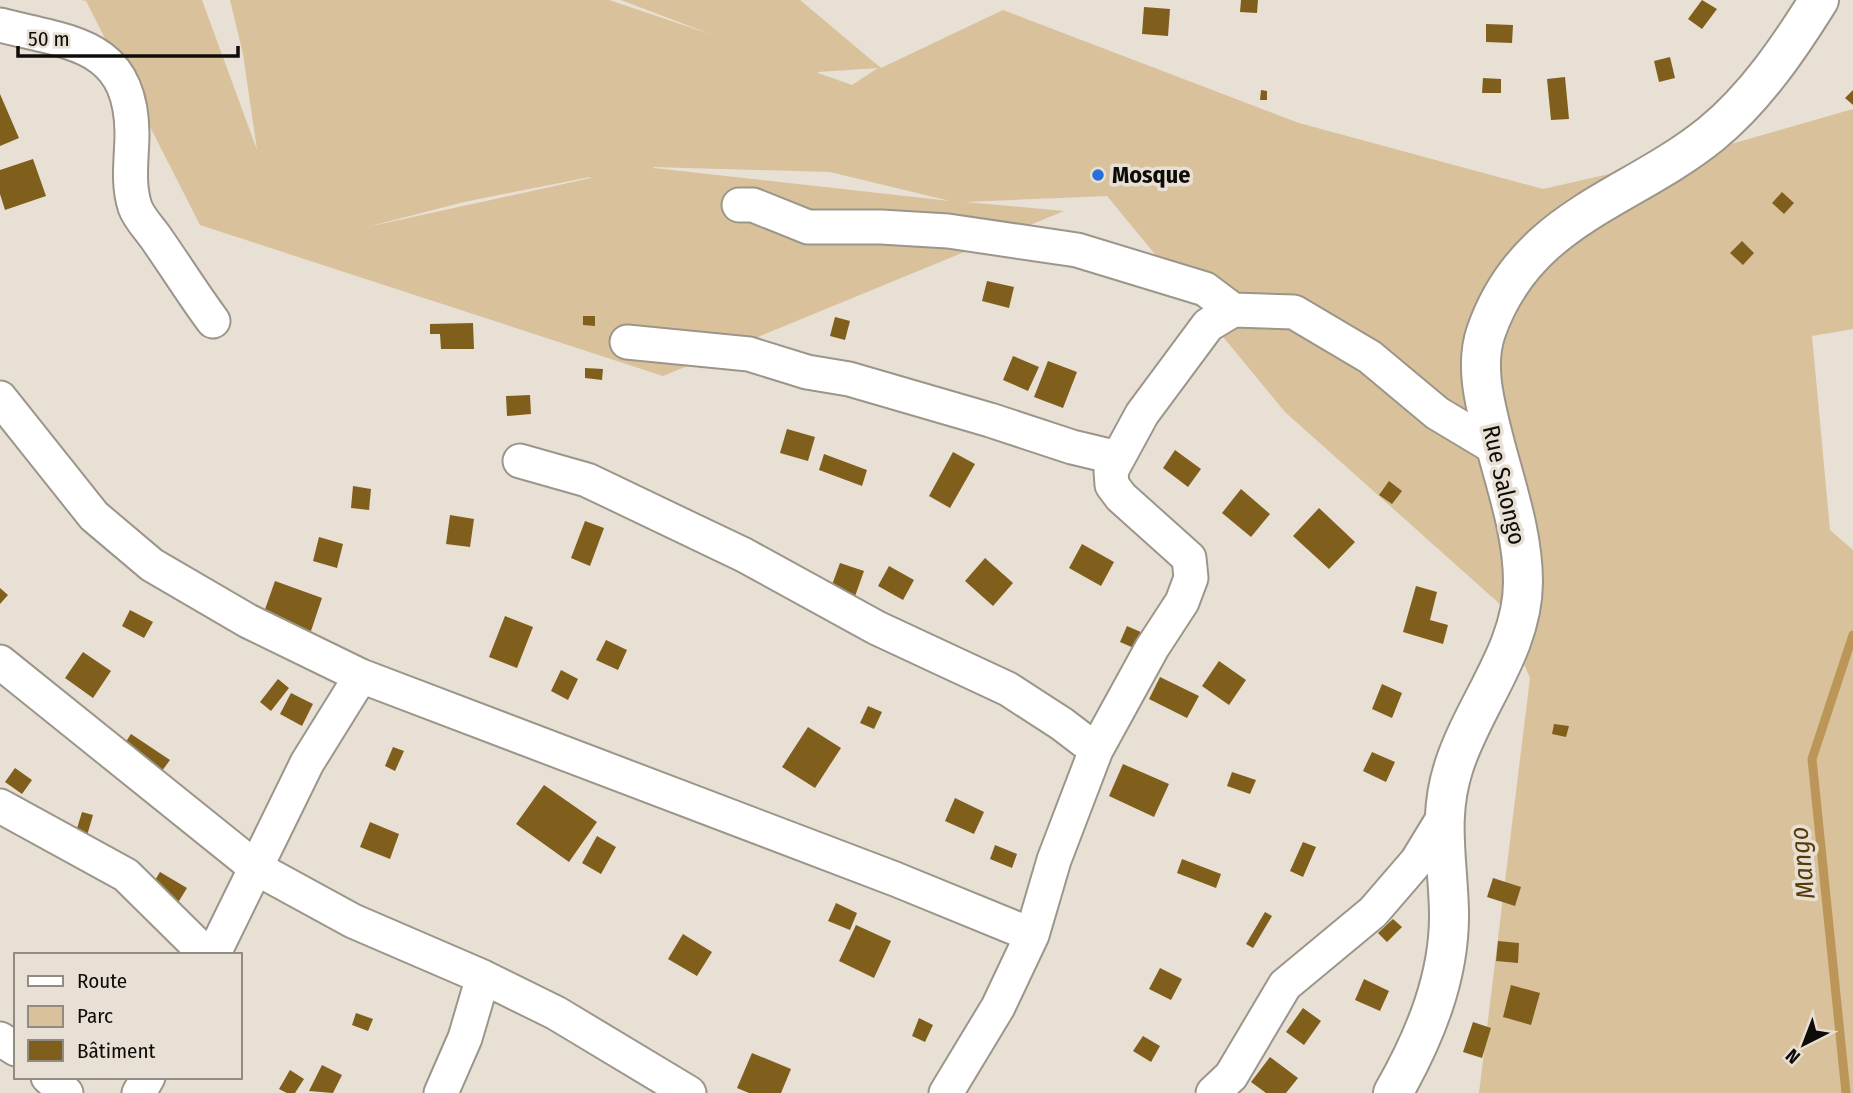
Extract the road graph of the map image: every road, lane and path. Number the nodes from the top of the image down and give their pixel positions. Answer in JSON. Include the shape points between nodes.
{"nodes":[{"id":1,"x":1819,"y":0,"type":"edge"},
{"id":2,"x":0,"y":26,"type":"edge"},
{"id":3,"x":739,"y":205,"type":"dead end"},
{"id":4,"x":1233,"y":310,"type":"junction"},
{"id":5,"x":213,"y":321,"type":"dead end"},
{"id":6,"x":627,"y":342,"type":"dead end"},
{"id":7,"x":0,"y":398,"type":"edge"},
{"id":8,"x":1497,"y":449,"type":"junction"},
{"id":9,"x":1118,"y":458,"type":"junction"},
{"id":10,"x":520,"y":461,"type":"dead end"},
{"id":11,"x":0,"y":662,"type":"edge"},
{"id":12,"x":361,"y":676,"type":"junction"},
{"id":13,"x":1096,"y":750,"type":"junction"},
{"id":14,"x":0,"y":806,"type":"edge"},
{"id":15,"x":1443,"y":820,"type":"junction"},
{"id":16,"x":256,"y":868,"type":"junction"},
{"id":17,"x":1031,"y":935,"type":"junction"},
{"id":18,"x":204,"y":953,"type":"edge"},
{"id":19,"x":214,"y":953,"type":"edge"},
{"id":20,"x":483,"y":977,"type":"junction"},
{"id":21,"x":50,"y":1079,"type":"edge"},
{"id":22,"x":66,"y":1093,"type":"edge"},
{"id":23,"x":440,"y":1093,"type":"edge"},
{"id":24,"x":689,"y":1093,"type":"edge"},
{"id":25,"x":946,"y":1093,"type":"edge"},
{"id":26,"x":1213,"y":1093,"type":"edge"},
{"id":27,"x":1394,"y":1093,"type":"edge"}],
"edges":[{"from":1,"to":8,"type":"street","name":"Rue Salongo","via":[[1796,37],[1711,134],[1567,223],[1509,283],[1485,334],[1480,383]]},
{"from":2,"to":5,"type":"street","via":[[91,49],[116,71],[129,106],[129,182],[136,210]]},
{"from":3,"to":4,"type":"street","via":[[753,205],[808,226],[948,231],[1077,250],[1205,289]]},
{"from":4,"to":8,"type":"street","via":[[1294,312],[1370,357],[1437,413]]},
{"from":4,"to":9,"type":"street","via":[[1208,325],[1142,414]]},
{"from":6,"to":9,"type":"street","via":[[749,354]]},
{"from":7,"to":12,"type":"street","via":[[94,516],[152,565],[248,621]]},
{"from":8,"to":15,"type":"street","name":"Rue Salongo","via":[[1517,526],[1523,581],[1520,615],[1453,768]]},
{"from":9,"to":13,"type":"street","via":[[1111,471],[1112,485],[1189,558],[1191,578],[1182,602]]},
{"from":10,"to":13,"type":"street","via":[[587,480],[744,555],[877,628],[1008,689]]},
{"from":11,"to":16,"type":"street"},
{"from":12,"to":16,"type":"street","via":[[307,763]]},
{"from":12,"to":17,"type":"street"},
{"from":13,"to":17,"type":"street"},
{"from":14,"to":18,"type":"street","via":[[125,875]]},
{"from":15,"to":26,"type":"street","via":[[1417,861],[1373,912],[1285,985],[1231,1076]]},
{"from":15,"to":27,"type":"street","name":"Rue Salongo","via":[[1447,954],[1435,1001]]},
{"from":16,"to":19,"type":"street"},
{"from":16,"to":20,"type":"street","via":[[353,921]]},
{"from":17,"to":25,"type":"street","via":[[998,1007]]},
{"from":20,"to":23,"type":"street","via":[[465,1038]]},
{"from":20,"to":24,"type":"street","via":[[556,1013]]},
{"from":21,"to":22,"type":"street"}]}
